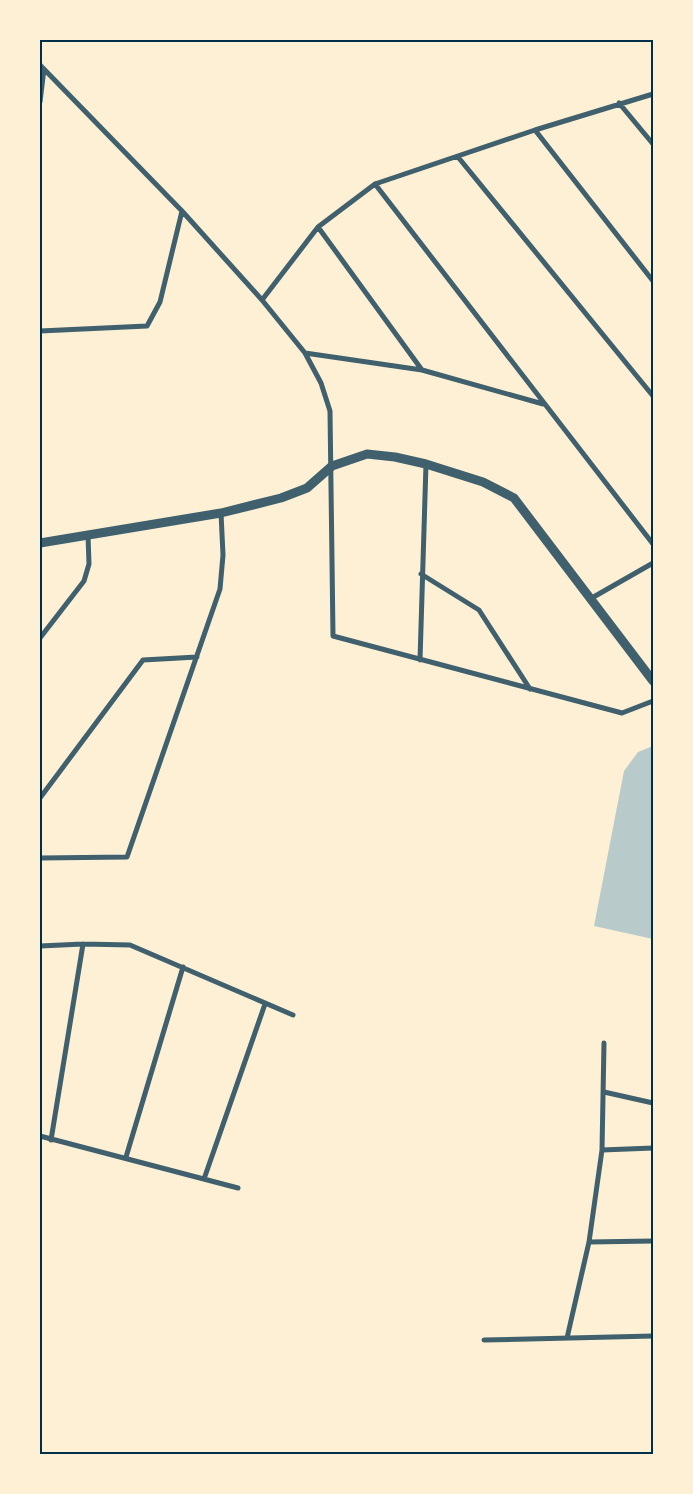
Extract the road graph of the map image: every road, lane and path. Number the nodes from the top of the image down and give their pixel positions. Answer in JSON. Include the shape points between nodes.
{"nodes":[{"id":1,"x":42,"y":67,"type":"edge"},
{"id":2,"x":653,"y":94,"type":"edge"},
{"id":3,"x":40,"y":102,"type":"edge"},
{"id":4,"x":619,"y":103,"type":"junction"},
{"id":5,"x":535,"y":130,"type":"junction"},
{"id":6,"x":653,"y":144,"type":"edge"},
{"id":7,"x":458,"y":157,"type":"junction"},
{"id":8,"x":375,"y":184,"type":"junction"},
{"id":9,"x":182,"y":211,"type":"junction"},
{"id":10,"x":318,"y":227,"type":"junction"},
{"id":11,"x":653,"y":281,"type":"edge"},
{"id":12,"x":262,"y":300,"type":"junction"},
{"id":13,"x":40,"y":331,"type":"edge"},
{"id":14,"x":305,"y":354,"type":"junction"},
{"id":15,"x":422,"y":370,"type":"junction"},
{"id":16,"x":653,"y":396,"type":"edge"},
{"id":17,"x":543,"y":404,"type":"junction"},
{"id":18,"x":426,"y":464,"type":"junction"},
{"id":19,"x":332,"y":466,"type":"junction"},
{"id":20,"x":221,"y":513,"type":"junction"},
{"id":21,"x":88,"y":534,"type":"junction"},
{"id":22,"x":40,"y":543,"type":"edge"},
{"id":23,"x":653,"y":544,"type":"edge"},
{"id":24,"x":653,"y":563,"type":"edge"},
{"id":25,"x":421,"y":574,"type":"junction"},
{"id":26,"x":590,"y":599,"type":"junction"},
{"id":27,"x":40,"y":638,"type":"edge"},
{"id":28,"x":197,"y":657,"type":"junction"},
{"id":29,"x":420,"y":660,"type":"junction"},
{"id":30,"x":653,"y":681,"type":"edge"},
{"id":31,"x":531,"y":689,"type":"junction"},
{"id":32,"x":653,"y":701,"type":"edge"},
{"id":33,"x":40,"y":798,"type":"edge"},
{"id":34,"x":40,"y":858,"type":"edge"},
{"id":35,"x":83,"y":944,"type":"junction"},
{"id":36,"x":40,"y":946,"type":"edge"},
{"id":37,"x":183,"y":967,"type":"junction"},
{"id":38,"x":265,"y":1004,"type":"junction"},
{"id":39,"x":293,"y":1015,"type":"dead end"},
{"id":40,"x":604,"y":1043,"type":"dead end"},
{"id":41,"x":604,"y":1092,"type":"junction"},
{"id":42,"x":653,"y":1103,"type":"edge"},
{"id":43,"x":40,"y":1136,"type":"edge"},
{"id":44,"x":51,"y":1140,"type":"junction"},
{"id":45,"x":653,"y":1148,"type":"edge"},
{"id":46,"x":602,"y":1150,"type":"junction"},
{"id":47,"x":126,"y":1158,"type":"junction"},
{"id":48,"x":204,"y":1179,"type":"junction"},
{"id":49,"x":238,"y":1188,"type":"dead end"},
{"id":50,"x":653,"y":1241,"type":"edge"},
{"id":51,"x":589,"y":1242,"type":"junction"},
{"id":52,"x":653,"y":1336,"type":"edge"},
{"id":53,"x":567,"y":1338,"type":"junction"},
{"id":54,"x":484,"y":1340,"type":"dead end"}],
"edges":[{"from":1,"to":3,"type":"street"},
{"from":1,"to":9,"type":"street"},
{"from":2,"to":4,"type":"street"},
{"from":4,"to":5,"type":"street"},
{"from":4,"to":6,"type":"street"},
{"from":5,"to":7,"type":"street"},
{"from":5,"to":11,"type":"street"},
{"from":7,"to":8,"type":"street"},
{"from":7,"to":16,"type":"street"},
{"from":8,"to":10,"type":"street"},
{"from":8,"to":17,"type":"street"},
{"from":9,"to":12,"type":"street"},
{"from":9,"to":13,"type":"street","via":[[160,302],[147,326]]},
{"from":10,"to":12,"type":"street"},
{"from":10,"to":15,"type":"street"},
{"from":12,"to":14,"type":"street"},
{"from":14,"to":15,"type":"street"},
{"from":14,"to":19,"type":"street","via":[[321,383],[330,411]]},
{"from":15,"to":17,"type":"street"},
{"from":17,"to":23,"type":"street"},
{"from":18,"to":19,"type":"street","via":[[395,456],[367,454]]},
{"from":18,"to":25,"type":"street"},
{"from":18,"to":26,"type":"street","via":[[483,482],[514,498]]},
{"from":19,"to":20,"type":"street","via":[[307,488]]},
{"from":19,"to":29,"type":"street","via":[[333,636]]},
{"from":20,"to":21,"type":"street"},
{"from":20,"to":28,"type":"street","via":[[223,555],[220,589]]},
{"from":21,"to":22,"type":"street"},
{"from":21,"to":27,"type":"street","via":[[89,564],[84,581]]},
{"from":24,"to":26,"type":"street"},
{"from":25,"to":29,"type":"street"},
{"from":25,"to":31,"type":"street","via":[[479,610]]},
{"from":26,"to":30,"type":"street"},
{"from":28,"to":33,"type":"street","via":[[143,660]]},
{"from":28,"to":34,"type":"street","via":[[127,857]]},
{"from":29,"to":31,"type":"street"},
{"from":31,"to":32,"type":"street","via":[[622,713]]},
{"from":35,"to":36,"type":"street"},
{"from":35,"to":37,"type":"street","via":[[130,945]]},
{"from":35,"to":44,"type":"street"},
{"from":37,"to":38,"type":"street"},
{"from":37,"to":47,"type":"street"},
{"from":38,"to":39,"type":"street"},
{"from":38,"to":48,"type":"street"},
{"from":40,"to":41,"type":"street"},
{"from":41,"to":42,"type":"street"},
{"from":41,"to":46,"type":"street"},
{"from":43,"to":44,"type":"street"},
{"from":44,"to":47,"type":"street"},
{"from":45,"to":46,"type":"street"},
{"from":46,"to":51,"type":"street"},
{"from":47,"to":48,"type":"street"},
{"from":48,"to":49,"type":"street"},
{"from":50,"to":51,"type":"street"},
{"from":51,"to":53,"type":"street"},
{"from":52,"to":53,"type":"street"},
{"from":53,"to":54,"type":"street"}]}
